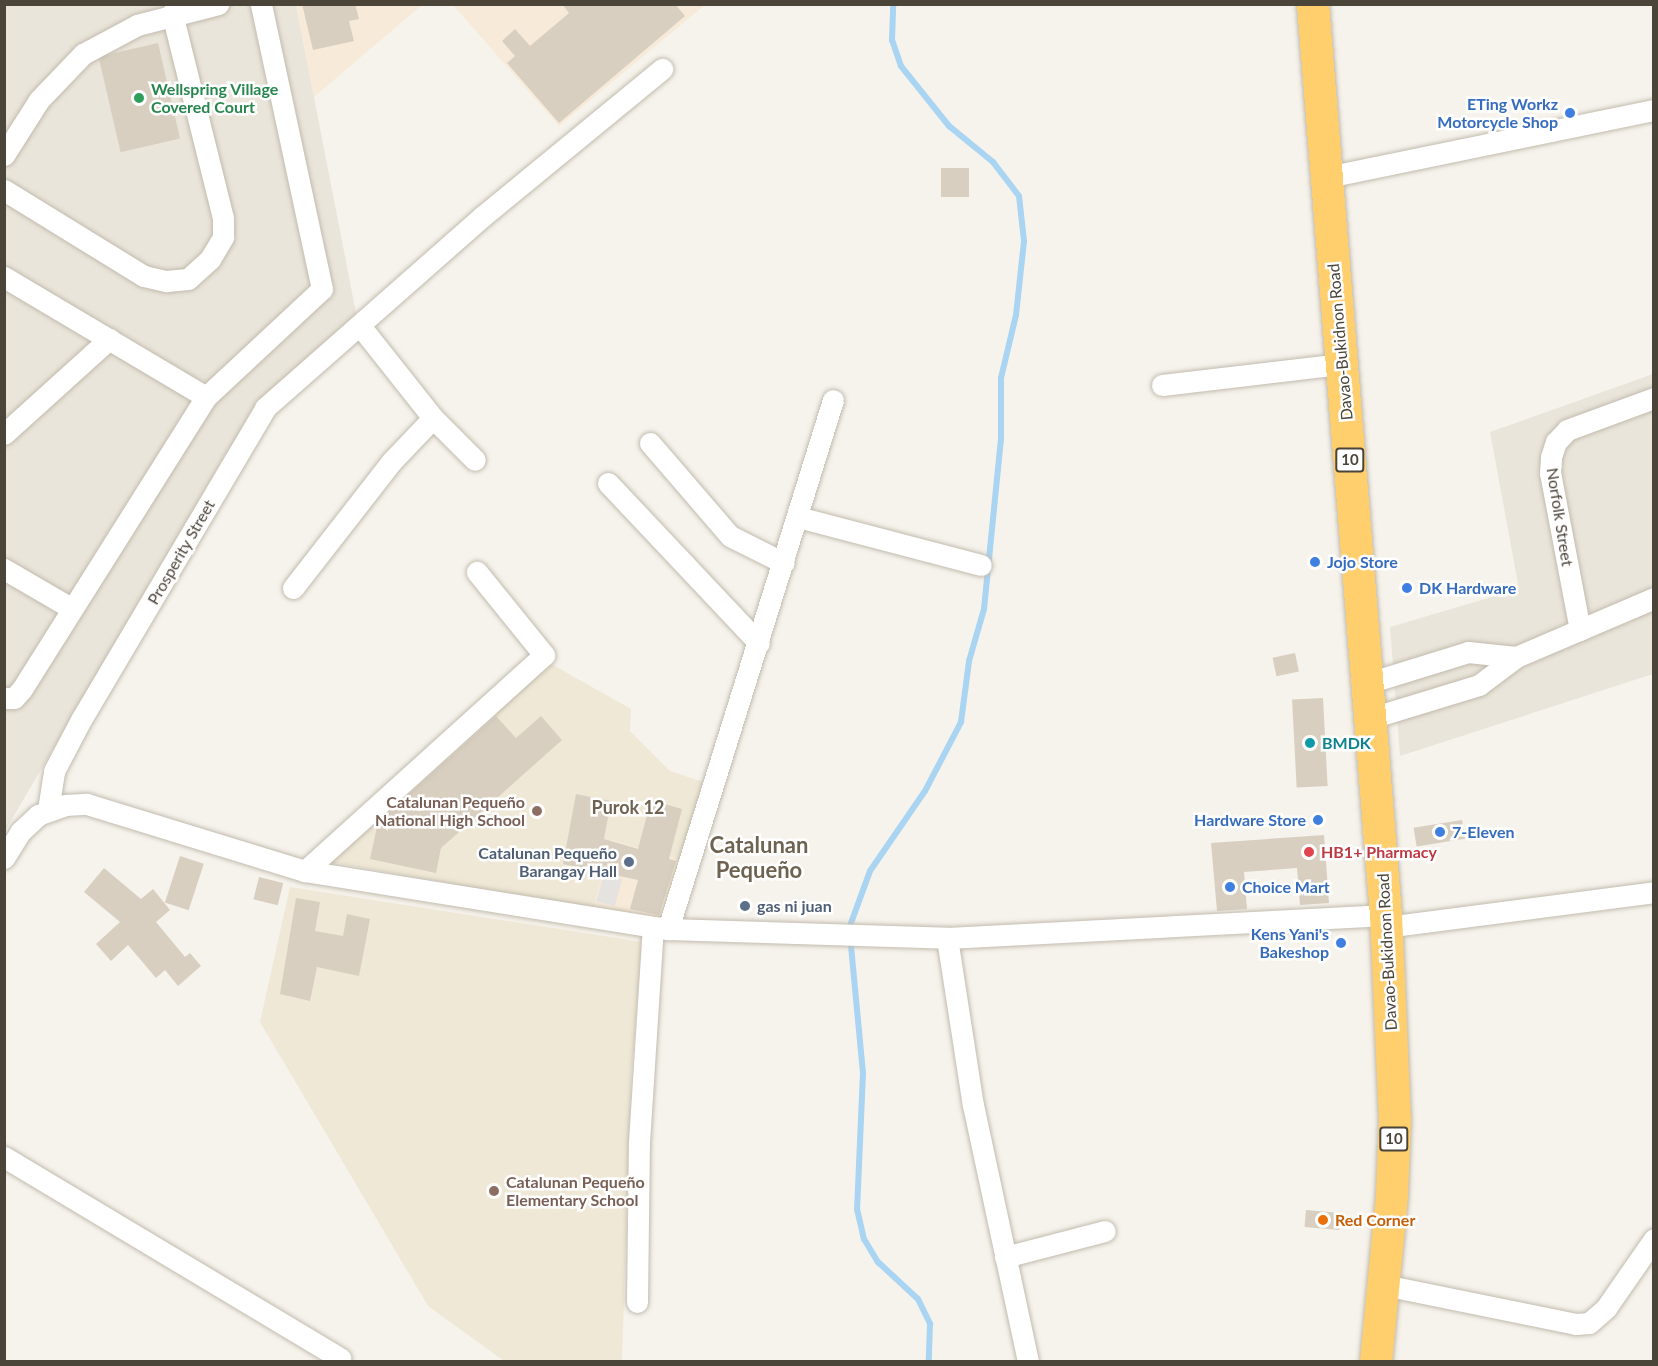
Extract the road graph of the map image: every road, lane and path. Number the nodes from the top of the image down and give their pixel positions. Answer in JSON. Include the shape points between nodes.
{"nodes":[{"id":1,"x":218,"y":4,"type":"edge"},
{"id":2,"x":261,"y":4,"type":"edge"},
{"id":3,"x":1313,"y":4,"type":"edge"},
{"id":4,"x":172,"y":13,"type":"junction"},
{"id":5,"x":662,"y":69,"type":"dead end"},
{"id":6,"x":1653,"y":110,"type":"edge"},
{"id":7,"x":4,"y":155,"type":"edge"},
{"id":8,"x":1327,"y":177,"type":"junction"},
{"id":9,"x":4,"y":189,"type":"edge"},
{"id":10,"x":4,"y":277,"type":"edge"},
{"id":11,"x":361,"y":327,"type":"junction"},
{"id":12,"x":109,"y":339,"type":"junction"},
{"id":13,"x":1342,"y":364,"type":"junction"},
{"id":14,"x":1162,"y":386,"type":"dead end"},
{"id":15,"x":206,"y":397,"type":"junction"},
{"id":16,"x":1653,"y":398,"type":"edge"},
{"id":17,"x":833,"y":400,"type":"dead end"},
{"id":18,"x":433,"y":418,"type":"junction"},
{"id":19,"x":4,"y":434,"type":"edge"},
{"id":20,"x":650,"y":442,"type":"dead end"},
{"id":21,"x":476,"y":460,"type":"dead end"},
{"id":22,"x":608,"y":483,"type":"dead end"},
{"id":23,"x":798,"y":517,"type":"junction"},
{"id":24,"x":784,"y":563,"type":"junction"},
{"id":25,"x":981,"y":565,"type":"dead end"},
{"id":26,"x":4,"y":569,"type":"edge"},
{"id":27,"x":477,"y":572,"type":"dead end"},
{"id":28,"x":293,"y":588,"type":"dead end"},
{"id":29,"x":1653,"y":598,"type":"edge"},
{"id":30,"x":71,"y":608,"type":"junction"},
{"id":31,"x":1580,"y":630,"type":"junction"},
{"id":32,"x":759,"y":643,"type":"junction"},
{"id":33,"x":1516,"y":657,"type":"junction"},
{"id":34,"x":1413,"y":669,"type":"junction"},
{"id":35,"x":1368,"y":683,"type":"junction"},
{"id":36,"x":4,"y":698,"type":"edge"},
{"id":37,"x":1422,"y":702,"type":"junction"},
{"id":38,"x":1371,"y":718,"type":"junction"},
{"id":39,"x":48,"y":810,"type":"junction"},
{"id":40,"x":12,"y":828,"type":"edge"},
{"id":41,"x":4,"y":858,"type":"edge"},
{"id":42,"x":305,"y":871,"type":"junction"},
{"id":43,"x":1653,"y":892,"type":"edge"},
{"id":44,"x":1386,"y":921,"type":"junction"},
{"id":45,"x":660,"y":928,"type":"junction"},
{"id":46,"x":947,"y":938,"type":"junction"},
{"id":47,"x":4,"y":1157,"type":"edge"},
{"id":48,"x":1105,"y":1231,"type":"dead end"},
{"id":49,"x":1653,"y":1239,"type":"edge"},
{"id":50,"x":1005,"y":1257,"type":"junction"},
{"id":51,"x":1384,"y":1285,"type":"junction"},
{"id":52,"x":637,"y":1302,"type":"dead end"},
{"id":53,"x":340,"y":1358,"type":"dead end"},
{"id":54,"x":1028,"y":1362,"type":"edge"},
{"id":55,"x":1376,"y":1362,"type":"edge"}],
"edges":[{"from":1,"to":4,"type":"street"},
{"from":2,"to":15,"type":"street","via":[[322,289]]},
{"from":3,"to":8,"type":"highway","name":"Davao-Bukidnon Road","number":"10"},
{"from":4,"to":7,"type":"street","via":[[106,39],[83,54],[39,100]]},
{"from":4,"to":9,"type":"street","via":[[223,218],[223,237],[210,259],[188,279],[166,281],[144,276]]},
{"from":5,"to":11,"type":"street","name":"Prosperity Street","via":[[483,216]]},
{"from":6,"to":8,"type":"street"},
{"from":8,"to":13,"type":"highway","name":"Davao-Bukidnon Road","number":"10"},
{"from":10,"to":12,"type":"street"},
{"from":11,"to":18,"type":"street"},
{"from":11,"to":39,"type":"street","name":"Prosperity Street","via":[[265,408],[82,718],[54,771]]},
{"from":12,"to":15,"type":"street"},
{"from":12,"to":19,"type":"street"},
{"from":13,"to":14,"type":"street"},
{"from":13,"to":35,"type":"highway","name":"Davao-Bukidnon Road","number":"10"},
{"from":15,"to":30,"type":"street"},
{"from":16,"to":31,"type":"street","name":"Norfolk Street","via":[[1567,430],[1556,442],[1551,456],[1550,473]]},
{"from":17,"to":23,"type":"street"},
{"from":18,"to":21,"type":"street"},
{"from":18,"to":28,"type":"street","via":[[392,461]]},
{"from":20,"to":24,"type":"street","via":[[730,536]]},
{"from":22,"to":32,"type":"street"},
{"from":23,"to":24,"type":"street"},
{"from":23,"to":25,"type":"street"},
{"from":24,"to":32,"type":"street"},
{"from":26,"to":30,"type":"street"},
{"from":27,"to":42,"type":"street","via":[[544,655]]},
{"from":29,"to":31,"type":"street"},
{"from":30,"to":36,"type":"street","via":[[18,694]]},
{"from":31,"to":33,"type":"street"},
{"from":32,"to":45,"type":"street"},
{"from":33,"to":34,"type":"street","via":[[1468,652]]},
{"from":33,"to":37,"type":"street","via":[[1479,685]]},
{"from":34,"to":35,"type":"street"},
{"from":34,"to":37,"type":"street"},
{"from":35,"to":38,"type":"highway","name":"Davao-Bukidnon Road","number":"10"},
{"from":37,"to":38,"type":"street"},
{"from":38,"to":44,"type":"highway","name":"Davao-Bukidnon Road","number":"10"},
{"from":39,"to":40,"type":"street"},
{"from":39,"to":42,"type":"street","via":[[87,804],[106,807],[189,838]]},
{"from":40,"to":41,"type":"street"},
{"from":42,"to":45,"type":"street"},
{"from":43,"to":44,"type":"street"},
{"from":44,"to":46,"type":"street"},
{"from":44,"to":51,"type":"highway","name":"Davao-Bukidnon Road","number":"10","via":[[1395,1120]]},
{"from":45,"to":46,"type":"street"},
{"from":45,"to":52,"type":"street","via":[[639,1142]]},
{"from":46,"to":50,"type":"street","via":[[973,1105]]},
{"from":47,"to":53,"type":"street"},
{"from":48,"to":50,"type":"street"},
{"from":49,"to":51,"type":"street","via":[[1606,1308],[1589,1323],[1576,1324]]},
{"from":50,"to":54,"type":"street"},
{"from":51,"to":55,"type":"highway","name":"Davao-Bukidnon Road","number":"10"}]}
